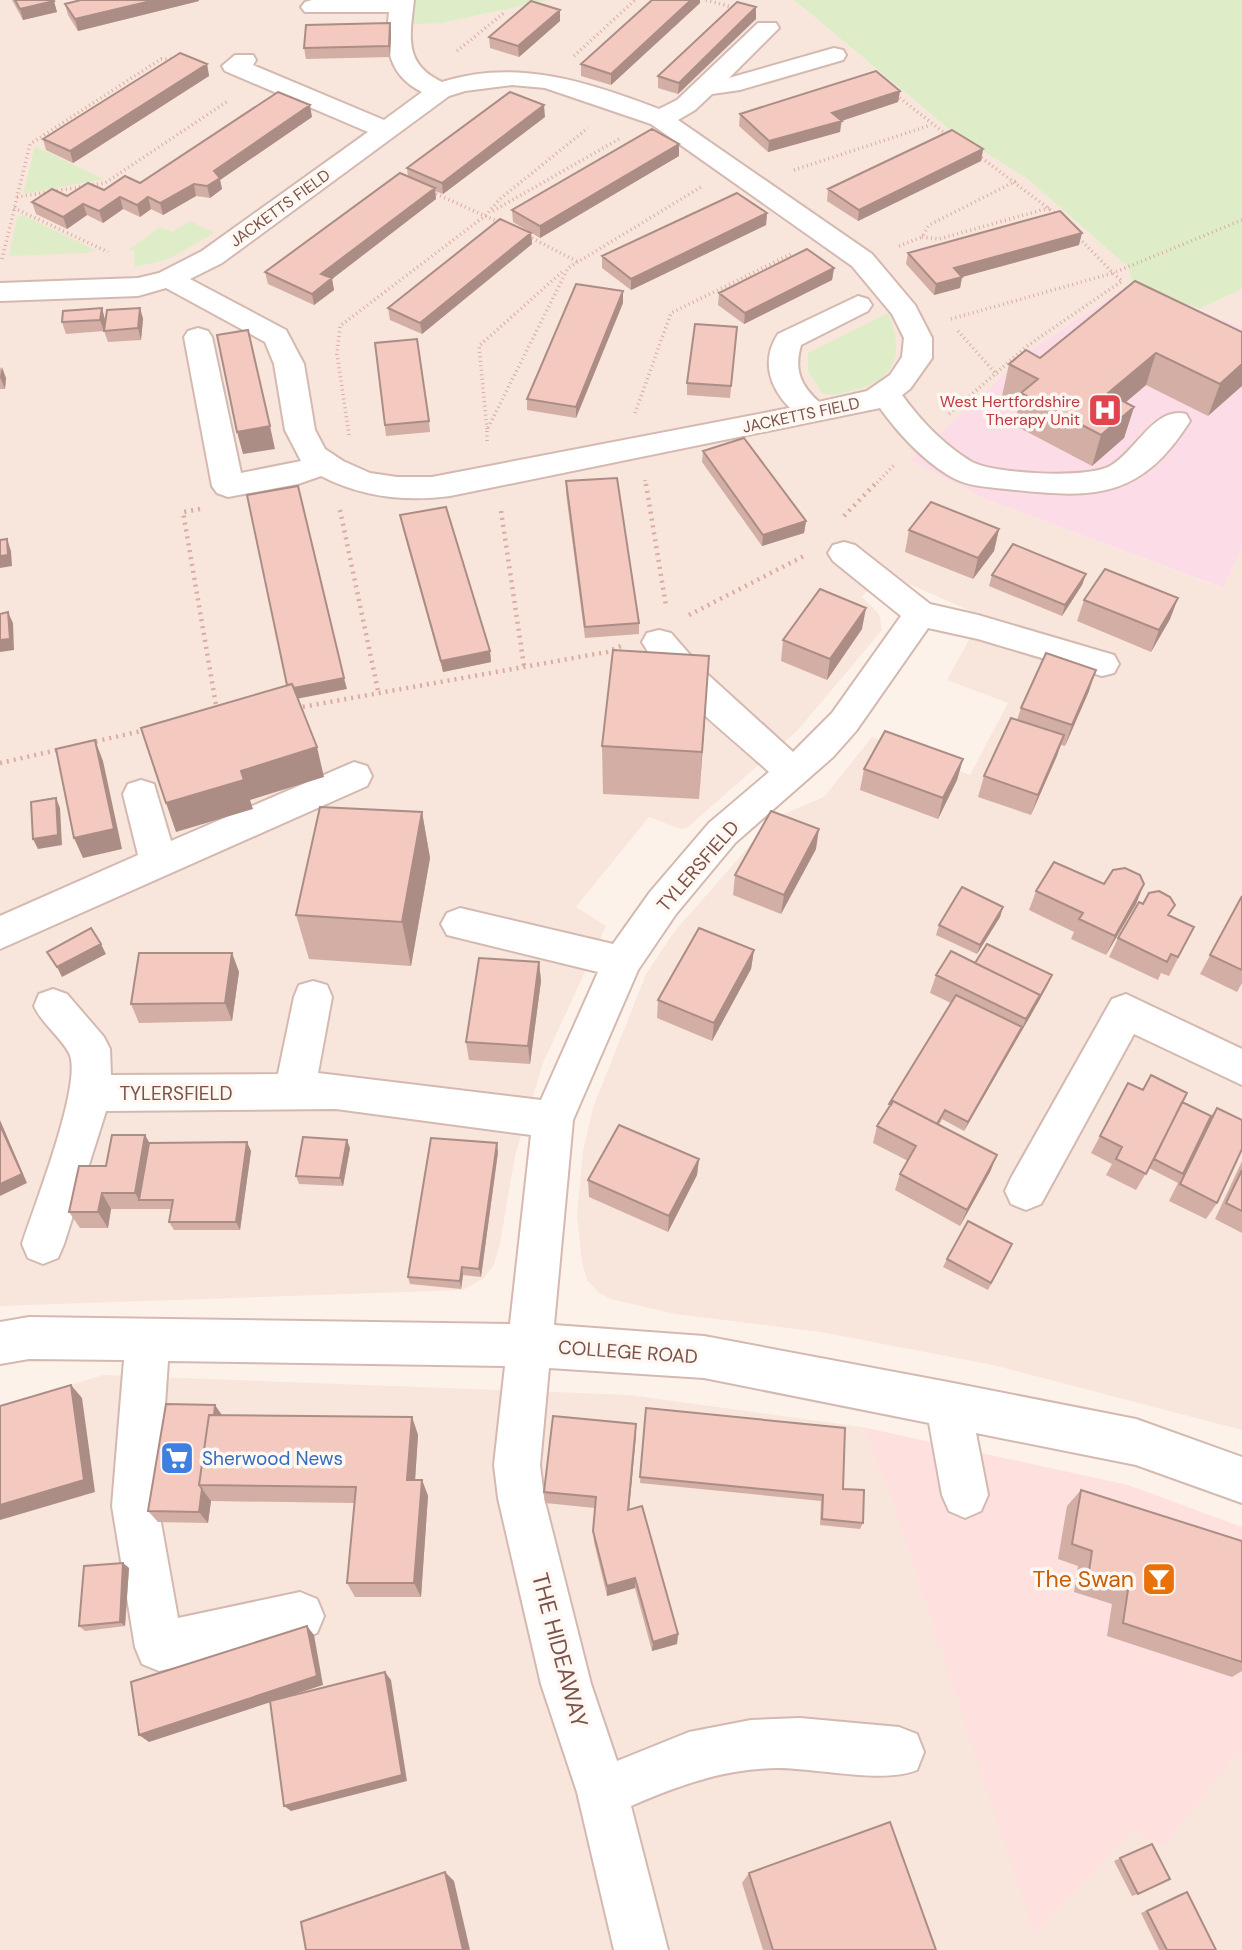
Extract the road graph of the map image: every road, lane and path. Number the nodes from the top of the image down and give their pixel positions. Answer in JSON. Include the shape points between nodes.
{"nodes":[{"id":1,"x":635,"y":0,"type":"edge"},
{"id":2,"x":402,"y":3,"type":"edge"},
{"id":3,"x":313,"y":7,"type":"dead end"},
{"id":4,"x":505,"y":12,"type":"dead end"},
{"id":5,"x":767,"y":28,"type":"dead end"},
{"id":6,"x":834,"y":55,"type":"dead end"},
{"id":7,"x":187,"y":59,"type":"edge"},
{"id":8,"x":244,"y":60,"type":"dead end"},
{"id":9,"x":411,"y":76,"type":"junction"},
{"id":10,"x":262,"y":78,"type":"junction"},
{"id":11,"x":547,"y":81,"type":"junction"},
{"id":12,"x":705,"y":87,"type":"junction"},
{"id":13,"x":891,"y":90,"type":"edge"},
{"id":14,"x":440,"y":91,"type":"junction"},
{"id":15,"x":615,"y":102,"type":"junction"},
{"id":16,"x":658,"y":118,"type":"junction"},
{"id":17,"x":931,"y":125,"type":"junction"},
{"id":18,"x":388,"y":131,"type":"junction"},
{"id":19,"x":953,"y":139,"type":"edge"},
{"id":20,"x":974,"y":153,"type":"edge"},
{"id":21,"x":731,"y":169,"type":"junction"},
{"id":22,"x":1016,"y":181,"type":"junction"},
{"id":23,"x":759,"y":188,"type":"junction"},
{"id":24,"x":425,"y":189,"type":"edge"},
{"id":25,"x":17,"y":197,"type":"junction"},
{"id":26,"x":14,"y":208,"type":"junction"},
{"id":27,"x":1050,"y":208,"type":"junction"},
{"id":28,"x":486,"y":215,"type":"junction"},
{"id":29,"x":1059,"y":217,"type":"edge"},
{"id":30,"x":1242,"y":220,"type":"edge"},
{"id":31,"x":509,"y":227,"type":"edge"},
{"id":32,"x":520,"y":232,"type":"edge"},
{"id":33,"x":828,"y":236,"type":"junction"},
{"id":34,"x":1077,"y":236,"type":"edge"},
{"id":35,"x":922,"y":237,"type":"junction"},
{"id":36,"x":113,"y":254,"type":"dead end"},
{"id":37,"x":862,"y":260,"type":"junction"},
{"id":38,"x":578,"y":262,"type":"junction"},
{"id":39,"x":0,"y":265,"type":"edge"},
{"id":40,"x":568,"y":268,"type":"junction"},
{"id":41,"x":1113,"y":273,"type":"junction"},
{"id":42,"x":169,"y":279,"type":"junction"},
{"id":43,"x":0,"y":292,"type":"edge"},
{"id":44,"x":858,"y":305,"type":"dead end"},
{"id":45,"x":198,"y":337,"type":"dead end"},
{"id":46,"x":997,"y":375,"type":"junction"},
{"id":47,"x":886,"y":393,"type":"junction"},
{"id":48,"x":813,"y":413,"type":"junction"},
{"id":49,"x":1175,"y":421,"type":"dead end"},
{"id":50,"x":632,"y":422,"type":"dead end"},
{"id":51,"x":487,"y":430,"type":"junction"},
{"id":52,"x":922,"y":436,"type":"junction"},
{"id":53,"x":487,"y":441,"type":"dead end"},
{"id":54,"x":350,"y":442,"type":"dead end"},
{"id":55,"x":636,"y":450,"type":"junction"},
{"id":56,"x":328,"y":465,"type":"junction"},
{"id":57,"x":496,"y":476,"type":"junction"},
{"id":58,"x":211,"y":507,"type":"dead end"},
{"id":59,"x":840,"y":539,"type":"joint"},
{"id":60,"x":809,"y":553,"type":"dead end"},
{"id":61,"x":920,"y":614,"type":"junction"},
{"id":62,"x":660,"y":628,"type":"junction"},
{"id":63,"x":1102,"y":664,"type":"dead end"},
{"id":64,"x":524,"y":666,"type":"junction"},
{"id":65,"x":378,"y":691,"type":"junction"},
{"id":66,"x":286,"y":710,"type":"edge"},
{"id":67,"x":219,"y":721,"type":"edge"},
{"id":68,"x":148,"y":730,"type":"edge"},
{"id":69,"x":0,"y":764,"type":"edge"},
{"id":70,"x":793,"y":773,"type":"junction"},
{"id":71,"x":354,"y":776,"type":"dead end"},
{"id":72,"x":141,"y":794,"type":"dead end"},
{"id":73,"x":159,"y":864,"type":"junction"},
{"id":74,"x":460,"y":924,"type":"dead end"},
{"id":75,"x":0,"y":933,"type":"edge"},
{"id":76,"x":622,"y":962,"type":"junction"},
{"id":77,"x":313,"y":997,"type":"dead end"},
{"id":78,"x":53,"y":1006,"type":"dead end"},
{"id":79,"x":1242,"y":1068,"type":"edge"},
{"id":80,"x":294,"y":1092,"type":"junction"},
{"id":81,"x":91,"y":1093,"type":"junction"},
{"id":82,"x":553,"y":1120,"type":"junction"},
{"id":83,"x":1026,"y":1191,"type":"dead end"},
{"id":84,"x":43,"y":1244,"type":"dead end"},
{"id":85,"x":148,"y":1339,"type":"junction"},
{"id":86,"x":0,"y":1343,"type":"edge"},
{"id":87,"x":530,"y":1345,"type":"junction"},
{"id":88,"x":948,"y":1404,"type":"junction"},
{"id":89,"x":1242,"y":1480,"type":"edge"},
{"id":90,"x":965,"y":1494,"type":"dead end"},
{"id":91,"x":300,"y":1616,"type":"dead end"},
{"id":92,"x":899,"y":1752,"type":"dead end"},
{"id":93,"x":602,"y":1792,"type":"junction"},
{"id":94,"x":641,"y":1950,"type":"edge"}],
"edges":[{"from":1,"to":11,"type":"path"},
{"from":2,"to":3,"type":"street"},
{"from":2,"to":9,"type":"street","via":[[399,56]]},
{"from":4,"to":9,"type":"path","via":[[434,70]]},
{"from":5,"to":12,"type":"street"},
{"from":6,"to":12,"type":"street","via":[[731,85]]},
{"from":7,"to":25,"type":"path","via":[[161,60],[30,144]]},
{"from":8,"to":10,"type":"street","via":[[234,66]]},
{"from":9,"to":14,"type":"street"},
{"from":10,"to":18,"type":"street"},
{"from":10,"to":25,"type":"path","via":[[105,183]]},
{"from":11,"to":14,"type":"street","name":"JACKETTS FIELD","via":[[481,80]]},
{"from":11,"to":15,"type":"street","name":"JACKETTS FIELD"},
{"from":12,"to":16,"type":"street","via":[[686,105]]},
{"from":13,"to":17,"type":"path"},
{"from":14,"to":18,"type":"street","name":"JACKETTS FIELD"},
{"from":15,"to":16,"type":"street","name":"JACKETTS FIELD"},
{"from":15,"to":28,"type":"path"},
{"from":16,"to":21,"type":"street","name":"JACKETTS FIELD"},
{"from":16,"to":28,"type":"path"},
{"from":17,"to":19,"type":"path"},
{"from":17,"to":23,"type":"path","via":[[785,173]]},
{"from":18,"to":42,"type":"street","name":"JACKETTS FIELD","via":[[212,257]]},
{"from":20,"to":22,"type":"path"},
{"from":21,"to":23,"type":"street","name":"JACKETTS FIELD"},
{"from":21,"to":38,"type":"path"},
{"from":22,"to":27,"type":"path"},
{"from":22,"to":35,"type":"path","via":[[929,225]]},
{"from":23,"to":33,"type":"street","name":"JACKETTS FIELD"},
{"from":24,"to":28,"type":"path"},
{"from":25,"to":26,"type":"path"},
{"from":26,"to":36,"type":"path"},
{"from":26,"to":39,"type":"path"},
{"from":27,"to":29,"type":"path"},
{"from":27,"to":35,"type":"path","via":[[939,239]]},
{"from":28,"to":31,"type":"path"},
{"from":28,"to":54,"type":"path","via":[[340,326],[337,354]]},
{"from":30,"to":41,"type":"path"},
{"from":32,"to":38,"type":"path"},
{"from":33,"to":37,"type":"street","name":"JACKETTS FIELD"},
{"from":33,"to":50,"type":"path","via":[[671,313]]},
{"from":34,"to":41,"type":"path"},
{"from":35,"to":37,"type":"path"},
{"from":37,"to":47,"type":"street","name":"JACKETTS FIELD","via":[[905,311],[918,338],[917,358]]},
{"from":38,"to":40,"type":"path"},
{"from":40,"to":51,"type":"path"},
{"from":40,"to":51,"type":"path","via":[[479,346]]},
{"from":41,"to":46,"type":"path","via":[[1122,281],[1027,346]]},
{"from":41,"to":46,"type":"path","via":[[947,320]]},
{"from":42,"to":43,"type":"street","name":"JACKETTS FIELD","via":[[138,287]]},
{"from":42,"to":56,"type":"street","name":"JACKETTS FIELD","via":[[282,343],[302,436],[313,454]]},
{"from":44,"to":48,"type":"street","via":[[788,340],[780,361],[789,392]]},
{"from":45,"to":56,"type":"street","via":[[228,486]]},
{"from":46,"to":52,"type":"path"},
{"from":47,"to":48,"type":"street","name":"JACKETTS FIELD"},
{"from":47,"to":52,"type":"street","via":[[894,409]]},
{"from":48,"to":55,"type":"street","name":"JACKETTS FIELD"},
{"from":49,"to":52,"type":"street","via":[[1131,467],[1094,484],[1070,486],[969,473],[949,463]]},
{"from":51,"to":53,"type":"path"},
{"from":52,"to":59,"type":"path"},
{"from":55,"to":57,"type":"street","name":"JACKETTS FIELD"},
{"from":55,"to":62,"type":"path","via":[[646,483]]},
{"from":56,"to":57,"type":"street","name":"JACKETTS FIELD","via":[[365,483],[398,489]]},
{"from":56,"to":65,"type":"path"},
{"from":57,"to":64,"type":"path"},
{"from":58,"to":67,"type":"path","via":[[183,512]]},
{"from":59,"to":61,"type":"street"},
{"from":60,"to":62,"type":"path"},
{"from":61,"to":63,"type":"street"},
{"from":61,"to":70,"type":"street","name":"TYLERSFIELD","via":[[844,722]]},
{"from":62,"to":64,"type":"path","via":[[607,652]]},
{"from":62,"to":70,"type":"street","via":[[693,681]]},
{"from":64,"to":65,"type":"path"},
{"from":65,"to":66,"type":"path"},
{"from":68,"to":69,"type":"path"},
{"from":70,"to":76,"type":"street","name":"TYLERSFIELD","via":[[722,833],[663,903]]},
{"from":71,"to":73,"type":"street"},
{"from":72,"to":73,"type":"street"},
{"from":73,"to":75,"type":"street"},
{"from":74,"to":76,"type":"street"},
{"from":76,"to":82,"type":"street","name":"TYLERSFIELD"},
{"from":77,"to":80,"type":"street"},
{"from":78,"to":81,"type":"street","via":[[90,1049]]},
{"from":79,"to":83,"type":"street","via":[[1126,1011]]},
{"from":80,"to":81,"type":"street","name":"TYLERSFIELD"},
{"from":80,"to":82,"type":"street","name":"TYLERSFIELD","via":[[336,1091]]},
{"from":81,"to":84,"type":"street"},
{"from":82,"to":87,"type":"street","name":"TYLERSFIELD"},
{"from":85,"to":86,"type":"street","name":"COLLEGE ROAD","via":[[29,1338]]},
{"from":85,"to":87,"type":"street","name":"COLLEGE ROAD"},
{"from":85,"to":91,"type":"street","via":[[135,1506],[159,1647]]},
{"from":87,"to":88,"type":"street","name":"COLLEGE ROAD","via":[[705,1357]]},
{"from":87,"to":93,"type":"street","name":"THE HIDEAWAY","via":[[517,1465],[522,1499],[566,1684]]},
{"from":88,"to":89,"type":"street","name":"COLLEGE ROAD","via":[[1136,1442]]},
{"from":88,"to":90,"type":"street"},
{"from":92,"to":93,"type":"street","via":[[763,1743],[701,1753]]},
{"from":93,"to":94,"type":"street","name":"THE HIDEAWAY"}]}
